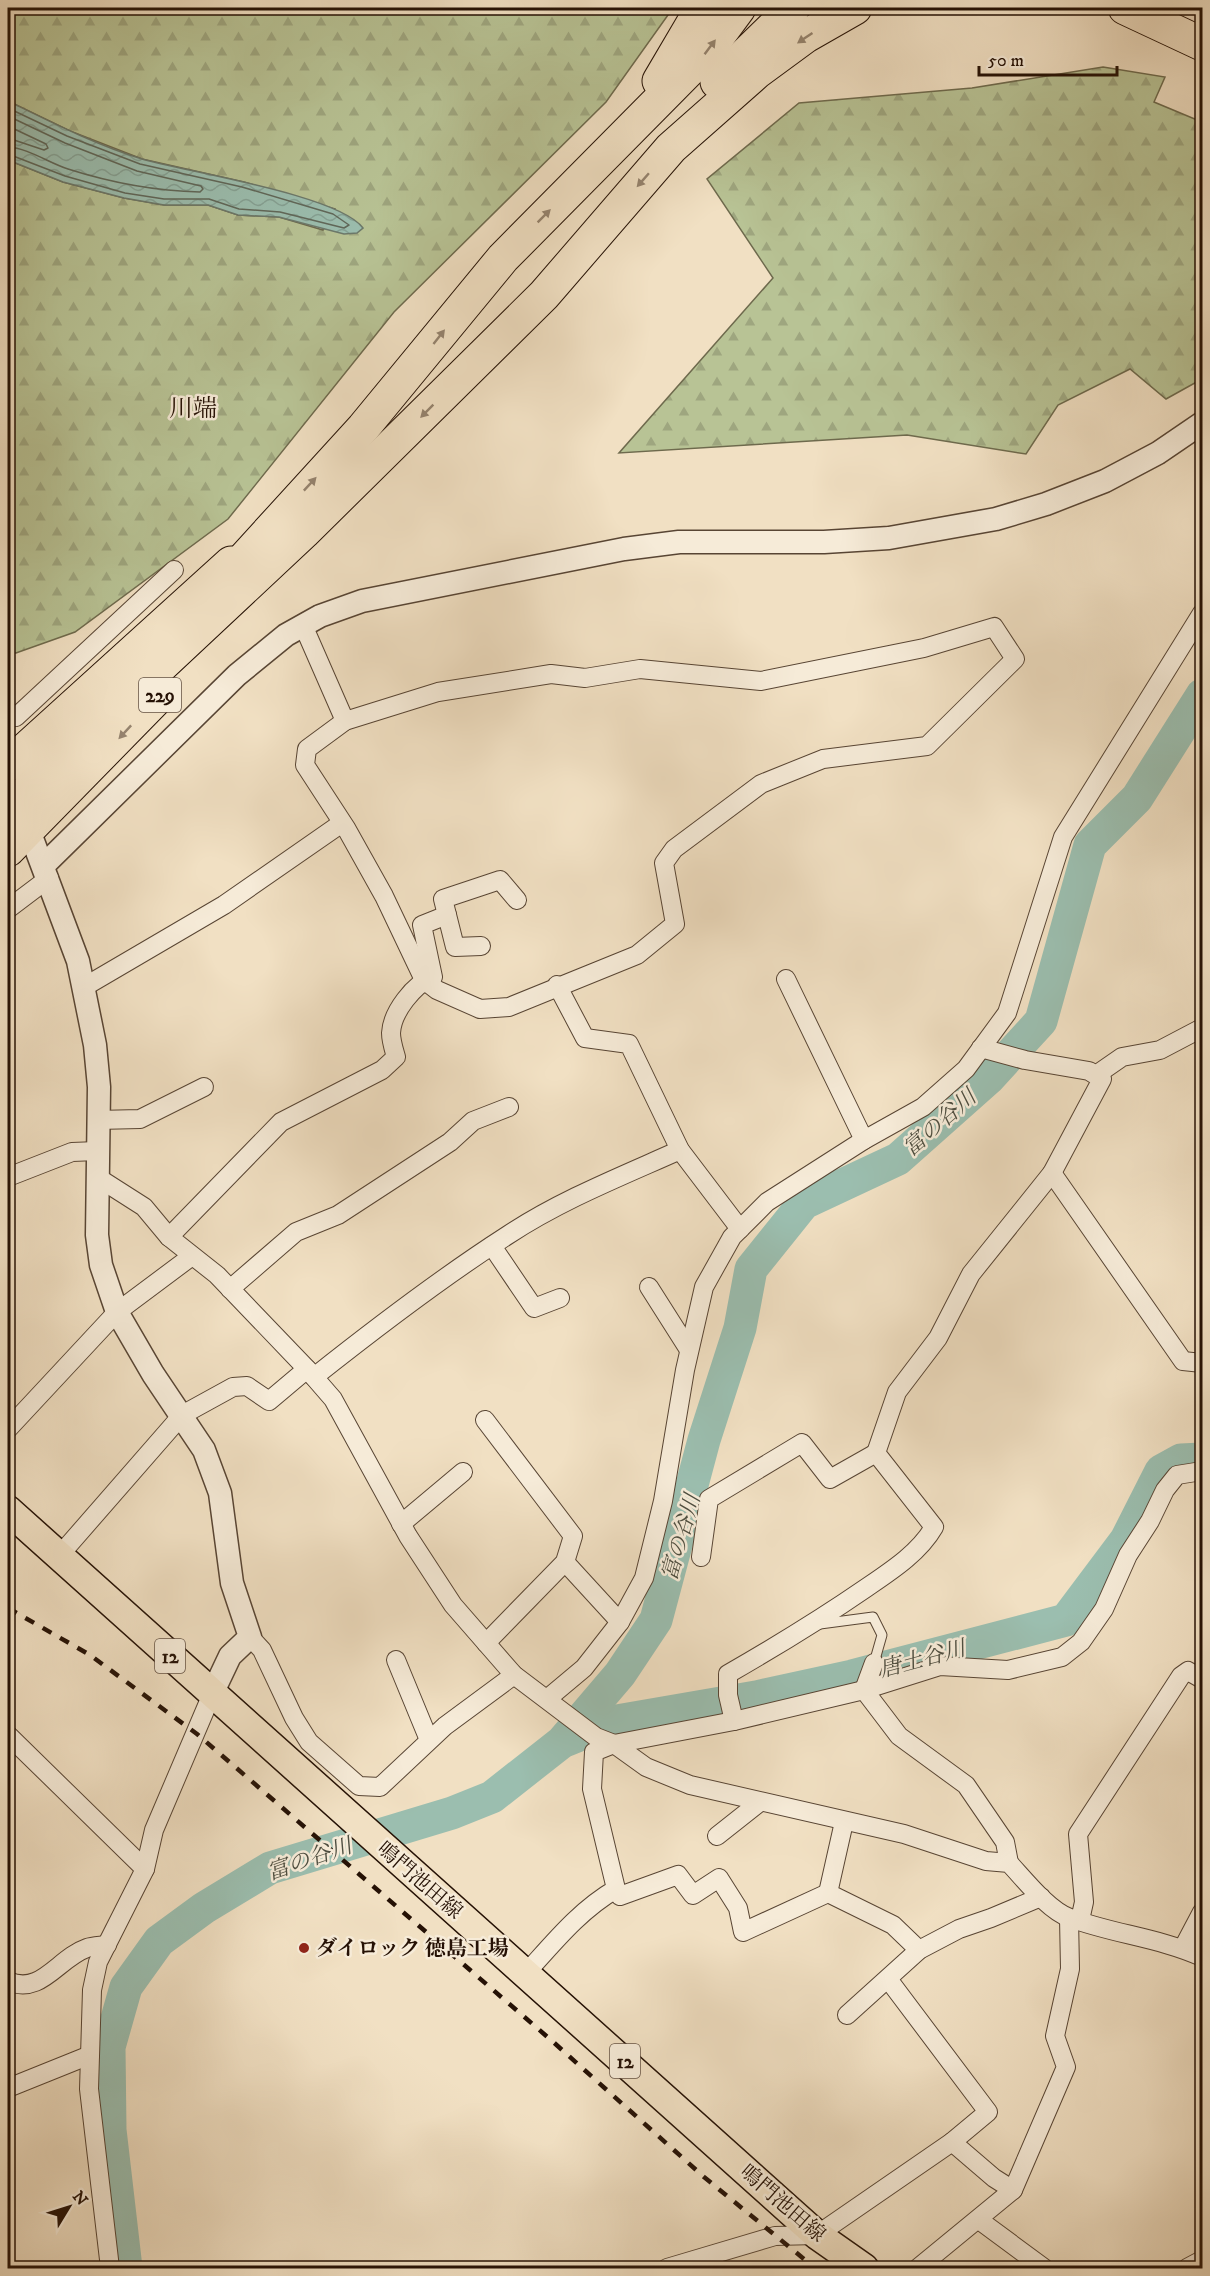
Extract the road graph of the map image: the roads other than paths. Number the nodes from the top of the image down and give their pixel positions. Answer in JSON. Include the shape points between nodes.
{"nodes":[{"id":1,"x":702,"y":8,"type":"edge"},
{"id":2,"x":739,"y":8,"type":"edge"},
{"id":3,"x":793,"y":8,"type":"edge"},
{"id":4,"x":855,"y":8,"type":"edge"},
{"id":5,"x":1125,"y":8,"type":"edge"},
{"id":6,"x":1203,"y":44,"type":"edge"},
{"id":7,"x":631,"y":126,"type":"junction"},
{"id":8,"x":670,"y":148,"type":"junction"},
{"id":9,"x":1203,"y":423,"type":"edge"},
{"id":10,"x":271,"y":527,"type":"junction"},
{"id":11,"x":304,"y":532,"type":"junction"},
{"id":12,"x":174,"y":570,"type":"dead end"},
{"id":13,"x":1203,"y":613,"type":"edge"},
{"id":14,"x":303,"y":625,"type":"junction"},
{"id":15,"x":10,"y":717,"type":"edge"},
{"id":16,"x":345,"y":721,"type":"junction"},
{"id":17,"x":8,"y":765,"type":"edge"},
{"id":18,"x":8,"y":789,"type":"edge"},
{"id":19,"x":8,"y":809,"type":"edge"},
{"id":20,"x":342,"y":823,"type":"junction"},
{"id":21,"x":20,"y":846,"type":"edge"},
{"id":22,"x":46,"y":871,"type":"junction"},
{"id":23,"x":517,"y":900,"type":"dead end"},
{"id":24,"x":8,"y":909,"type":"edge"},
{"id":25,"x":447,"y":915,"type":"junction"},
{"id":26,"x":481,"y":946,"type":"dead end"},
{"id":27,"x":786,"y":979,"type":"dead end"},
{"id":28,"x":424,"y":980,"type":"junction"},
{"id":29,"x":557,"y":985,"type":"junction"},
{"id":30,"x":84,"y":987,"type":"junction"},
{"id":31,"x":1202,"y":1029,"type":"edge"},
{"id":32,"x":982,"y":1048,"type":"junction"},
{"id":33,"x":1096,"y":1075,"type":"junction"},
{"id":34,"x":204,"y":1087,"type":"dead end"},
{"id":35,"x":509,"y":1107,"type":"dead end"},
{"id":36,"x":97,"y":1120,"type":"junction"},
{"id":37,"x":864,"y":1140,"type":"junction"},
{"id":38,"x":680,"y":1150,"type":"junction"},
{"id":39,"x":97,"y":1151,"type":"junction"},
{"id":40,"x":1052,"y":1173,"type":"junction"},
{"id":41,"x":8,"y":1176,"type":"edge"},
{"id":42,"x":98,"y":1177,"type":"junction"},
{"id":43,"x":740,"y":1229,"type":"junction"},
{"id":44,"x":169,"y":1237,"type":"junction"},
{"id":45,"x":492,"y":1246,"type":"junction"},
{"id":46,"x":192,"y":1256,"type":"junction"},
{"id":47,"x":650,"y":1287,"type":"dead end"},
{"id":48,"x":230,"y":1289,"type":"junction"},
{"id":49,"x":560,"y":1298,"type":"dead end"},
{"id":50,"x":117,"y":1312,"type":"junction"},
{"id":51,"x":689,"y":1350,"type":"junction"},
{"id":52,"x":1203,"y":1363,"type":"edge"},
{"id":53,"x":310,"y":1373,"type":"junction"},
{"id":54,"x":182,"y":1415,"type":"junction"},
{"id":55,"x":485,"y":1420,"type":"dead end"},
{"id":56,"x":8,"y":1430,"type":"edge"},
{"id":57,"x":876,"y":1453,"type":"junction"},
{"id":58,"x":1203,"y":1471,"type":"edge"},
{"id":59,"x":463,"y":1472,"type":"dead end"},
{"id":60,"x":8,"y":1510,"type":"edge"},
{"id":61,"x":401,"y":1524,"type":"junction"},
{"id":62,"x":59,"y":1556,"type":"junction"},
{"id":63,"x":701,"y":1557,"type":"dead end"},
{"id":64,"x":565,"y":1562,"type":"junction"},
{"id":65,"x":620,"y":1622,"type":"junction"},
{"id":66,"x":812,"y":1625,"type":"junction"},
{"id":67,"x":250,"y":1637,"type":"junction"},
{"id":68,"x":486,"y":1643,"type":"junction"},
{"id":69,"x":396,"y":1660,"type":"dead end"},
{"id":70,"x":514,"y":1675,"type":"junction"},
{"id":71,"x":868,"y":1678,"type":"junction"},
{"id":72,"x":1203,"y":1679,"type":"edge"},
{"id":73,"x":212,"y":1694,"type":"junction"},
{"id":74,"x":550,"y":1701,"type":"junction"},
{"id":75,"x":733,"y":1718,"type":"junction"},
{"id":76,"x":8,"y":1735,"type":"edge"},
{"id":77,"x":429,"y":1740,"type":"junction"},
{"id":78,"x":614,"y":1744,"type":"junction"},
{"id":79,"x":760,"y":1802,"type":"junction"},
{"id":80,"x":844,"y":1822,"type":"junction"},
{"id":81,"x":717,"y":1836,"type":"dead end"},
{"id":82,"x":1009,"y":1863,"type":"junction"},
{"id":83,"x":145,"y":1869,"type":"junction"},
{"id":84,"x":616,"y":1889,"type":"junction"},
{"id":85,"x":828,"y":1893,"type":"junction"},
{"id":86,"x":1041,"y":1897,"type":"junction"},
{"id":87,"x":1203,"y":1912,"type":"edge"},
{"id":88,"x":1074,"y":1919,"type":"junction"},
{"id":89,"x":107,"y":1946,"type":"junction"},
{"id":90,"x":1183,"y":1948,"type":"junction"},
{"id":91,"x":919,"y":1950,"type":"junction"},
{"id":92,"x":1203,"y":1957,"type":"edge"},
{"id":93,"x":527,"y":1972,"type":"junction"},
{"id":94,"x":888,"y":1979,"type":"junction"},
{"id":95,"x":8,"y":1981,"type":"edge"},
{"id":96,"x":847,"y":2015,"type":"dead end"},
{"id":97,"x":90,"y":2055,"type":"junction"},
{"id":98,"x":8,"y":2088,"type":"edge"},
{"id":99,"x":952,"y":2142,"type":"junction"},
{"id":100,"x":1013,"y":2190,"type":"junction"},
{"id":101,"x":979,"y":2220,"type":"junction"},
{"id":102,"x":818,"y":2235,"type":"junction"},
{"id":103,"x":1203,"y":2260,"type":"edge"},
{"id":104,"x":110,"y":2268,"type":"edge"},
{"id":105,"x":667,"y":2268,"type":"edge"},
{"id":106,"x":864,"y":2268,"type":"edge"},
{"id":107,"x":918,"y":2268,"type":"edge"},
{"id":108,"x":1044,"y":2268,"type":"edge"},
{"id":109,"x":1187,"y":2268,"type":"edge"}],
"edges":[{"from":1,"to":7,"type":"highway"},
{"from":7,"to":2,"type":"highway","one_way":true,"via":[[705,54]]},
{"from":3,"to":8,"type":"highway","via":[[710,89]]},
{"from":4,"to":8,"type":"highway","one_way":true,"via":[[806,36],[757,72]]},
{"from":5,"to":6,"type":"highway"},
{"from":10,"to":7,"type":"highway","one_way":true,"via":[[370,420],[503,258]]},
{"from":8,"to":11,"type":"highway","one_way":true,"via":[[543,296]]},
{"from":9,"to":14,"type":"street","via":[[1105,481],[996,519],[889,538],[678,542],[624,549],[362,601]]},
{"from":10,"to":17,"type":"highway","number":"229"},
{"from":10,"to":18,"type":"highway","via":[[176,632]]},
{"from":11,"to":19,"type":"highway"},
{"from":11,"to":21,"type":"highway","number":"229","one_way":true,"via":[[197,655]]},
{"from":12,"to":15,"type":"street"},
{"from":13,"to":32,"type":"street","via":[[1063,837],[1007,1013]]},
{"from":14,"to":16,"type":"street"},
{"from":14,"to":22,"type":"street","via":[[237,675]]},
{"from":16,"to":20,"type":"street","via":[[307,749],[305,765]]},
{"from":16,"to":29,"type":"street","via":[[438,692],[551,674],[585,678],[640,669],[761,681],[924,648],[994,627],[1015,659],[927,746],[824,759],[761,784],[674,849],[664,863],[675,924],[637,955]]},
{"from":20,"to":28,"type":"street","via":[[384,896]]},
{"from":20,"to":30,"type":"street","via":[[224,905]]},
{"from":21,"to":22,"type":"street"},
{"from":22,"to":24,"type":"street"},
{"from":22,"to":30,"type":"street"},
{"from":23,"to":25,"type":"street","via":[[500,880],[443,899]]},
{"from":25,"to":26,"type":"street","via":[[455,947]]},
{"from":25,"to":28,"type":"street","via":[[422,925],[433,977]]},
{"from":27,"to":37,"type":"street"},
{"from":28,"to":29,"type":"street","via":[[480,1009],[509,1007]]},
{"from":28,"to":44,"type":"street","via":[[399,1008],[391,1033],[396,1057],[382,1070],[281,1122]]},
{"from":29,"to":38,"type":"street","via":[[585,1038],[629,1044]]},
{"from":30,"to":36,"type":"street","via":[[99,1087]]},
{"from":31,"to":33,"type":"street","via":[[1160,1050],[1122,1057]]},
{"from":32,"to":33,"type":"street"},
{"from":32,"to":37,"type":"street","via":[[923,1107]]},
{"from":33,"to":40,"type":"street","via":[[1102,1079]]},
{"from":34,"to":36,"type":"street","via":[[140,1119]]},
{"from":35,"to":48,"type":"street","via":[[473,1121],[450,1142],[338,1215],[296,1232]]},
{"from":36,"to":39,"type":"street"},
{"from":37,"to":43,"type":"street","via":[[767,1202]]},
{"from":38,"to":43,"type":"street"},
{"from":38,"to":45,"type":"street","via":[[578,1197]]},
{"from":39,"to":41,"type":"street","via":[[72,1152]]},
{"from":39,"to":42,"type":"street"},
{"from":40,"to":52,"type":"street","via":[[1183,1361]]},
{"from":40,"to":57,"type":"street","via":[[971,1274],[938,1338],[897,1392]]},
{"from":42,"to":44,"type":"street","via":[[144,1207]]},
{"from":42,"to":50,"type":"street","via":[[101,1265]]},
{"from":43,"to":51,"type":"street","via":[[704,1287]]},
{"from":44,"to":46,"type":"street"},
{"from":45,"to":49,"type":"street","via":[[534,1308]]},
{"from":45,"to":53,"type":"street"},
{"from":46,"to":48,"type":"street"},
{"from":46,"to":50,"type":"street"},
{"from":47,"to":51,"type":"street"},
{"from":48,"to":53,"type":"street"},
{"from":50,"to":54,"type":"street"},
{"from":50,"to":56,"type":"street"},
{"from":51,"to":65,"type":"street","via":[[663,1501],[644,1578]]},
{"from":53,"to":54,"type":"street","via":[[269,1401],[247,1386],[232,1387]]},
{"from":53,"to":61,"type":"street","via":[[333,1399]]},
{"from":54,"to":62,"type":"street"},
{"from":54,"to":67,"type":"street","via":[[204,1450],[220,1493],[232,1583]]},
{"from":55,"to":64,"type":"street","via":[[573,1536]]},
{"from":57,"to":63,"type":"street","via":[[830,1479],[802,1443],[709,1499]]},
{"from":57,"to":66,"type":"street","via":[[934,1527],[926,1541],[890,1572]]},
{"from":58,"to":71,"type":"street","via":[[1177,1475],[1165,1490],[1128,1555],[1104,1609],[1081,1642],[1062,1657],[1008,1670],[940,1666]]},
{"from":59,"to":61,"type":"street"},
{"from":60,"to":62,"type":"main road","name":"鳴門池田線","number":"12"},
{"from":61,"to":68,"type":"street","via":[[447,1598]]},
{"from":62,"to":73,"type":"main road","name":"鳴門池田線","number":"12"},
{"from":64,"to":65,"type":"street"},
{"from":64,"to":68,"type":"street"},
{"from":65,"to":74,"type":"street","via":[[584,1668]]},
{"from":66,"to":71,"type":"lane","via":[[873,1617],[882,1635]]},
{"from":66,"to":75,"type":"street","via":[[728,1674]]},
{"from":67,"to":73,"type":"street","via":[[230,1656]]},
{"from":67,"to":77,"type":"street","via":[[262,1650],[309,1742],[358,1786],[380,1787]]},
{"from":68,"to":70,"type":"street"},
{"from":69,"to":77,"type":"street"},
{"from":70,"to":74,"type":"street"},
{"from":70,"to":77,"type":"street"},
{"from":71,"to":75,"type":"street"},
{"from":71,"to":82,"type":"street","via":[[899,1736],[966,1785],[1005,1842]]},
{"from":72,"to":88,"type":"street","via":[[1188,1671],[1181,1676],[1078,1834],[1084,1902]]},
{"from":73,"to":83,"type":"street","via":[[154,1830]]},
{"from":73,"to":93,"type":"main road","name":"鳴門池田線","number":"12"},
{"from":74,"to":78,"type":"street","via":[[596,1737]]},
{"from":75,"to":78,"type":"street"},
{"from":76,"to":83,"type":"street"},
{"from":78,"to":79,"type":"street","via":[[646,1767],[690,1785]]},
{"from":78,"to":84,"type":"street","via":[[594,1752],[592,1789]]},
{"from":79,"to":80,"type":"street"},
{"from":79,"to":81,"type":"street"},
{"from":80,"to":82,"type":"street","via":[[904,1834],[986,1861]]},
{"from":80,"to":85,"type":"street"},
{"from":82,"to":86,"type":"street"},
{"from":83,"to":89,"type":"street"},
{"from":84,"to":85,"type":"street","via":[[620,1896],[678,1875],[693,1895],[719,1878],[738,1908],[743,1932]]},
{"from":84,"to":93,"type":"street","via":[[574,1919]]},
{"from":85,"to":91,"type":"street","via":[[893,1925]]},
{"from":86,"to":88,"type":"street"},
{"from":86,"to":91,"type":"street","via":[[958,1929]]},
{"from":87,"to":90,"type":"street"},
{"from":88,"to":90,"type":"street"},
{"from":88,"to":100,"type":"street","via":[[1070,1969],[1055,2036],[1066,2067]]},
{"from":89,"to":95,"type":"street","via":[[88,1947],[35,1984]]},
{"from":89,"to":97,"type":"street","via":[[98,1962],[92,1990]]},
{"from":90,"to":92,"type":"street"},
{"from":91,"to":94,"type":"street"},
{"from":93,"to":102,"type":"main road","name":"鳴門池田線","number":"12"},
{"from":94,"to":96,"type":"street"},
{"from":94,"to":99,"type":"street","via":[[988,2112]]},
{"from":97,"to":98,"type":"street"},
{"from":97,"to":104,"type":"street","via":[[89,2089]]},
{"from":99,"to":100,"type":"street"},
{"from":99,"to":102,"type":"street"},
{"from":100,"to":101,"type":"street"},
{"from":101,"to":107,"type":"street"},
{"from":101,"to":108,"type":"street"},
{"from":102,"to":105,"type":"street","via":[[775,2236]]},
{"from":102,"to":106,"type":"main road","name":"鳴門池田線","number":"12"},
{"from":103,"to":109,"type":"street"}]}
